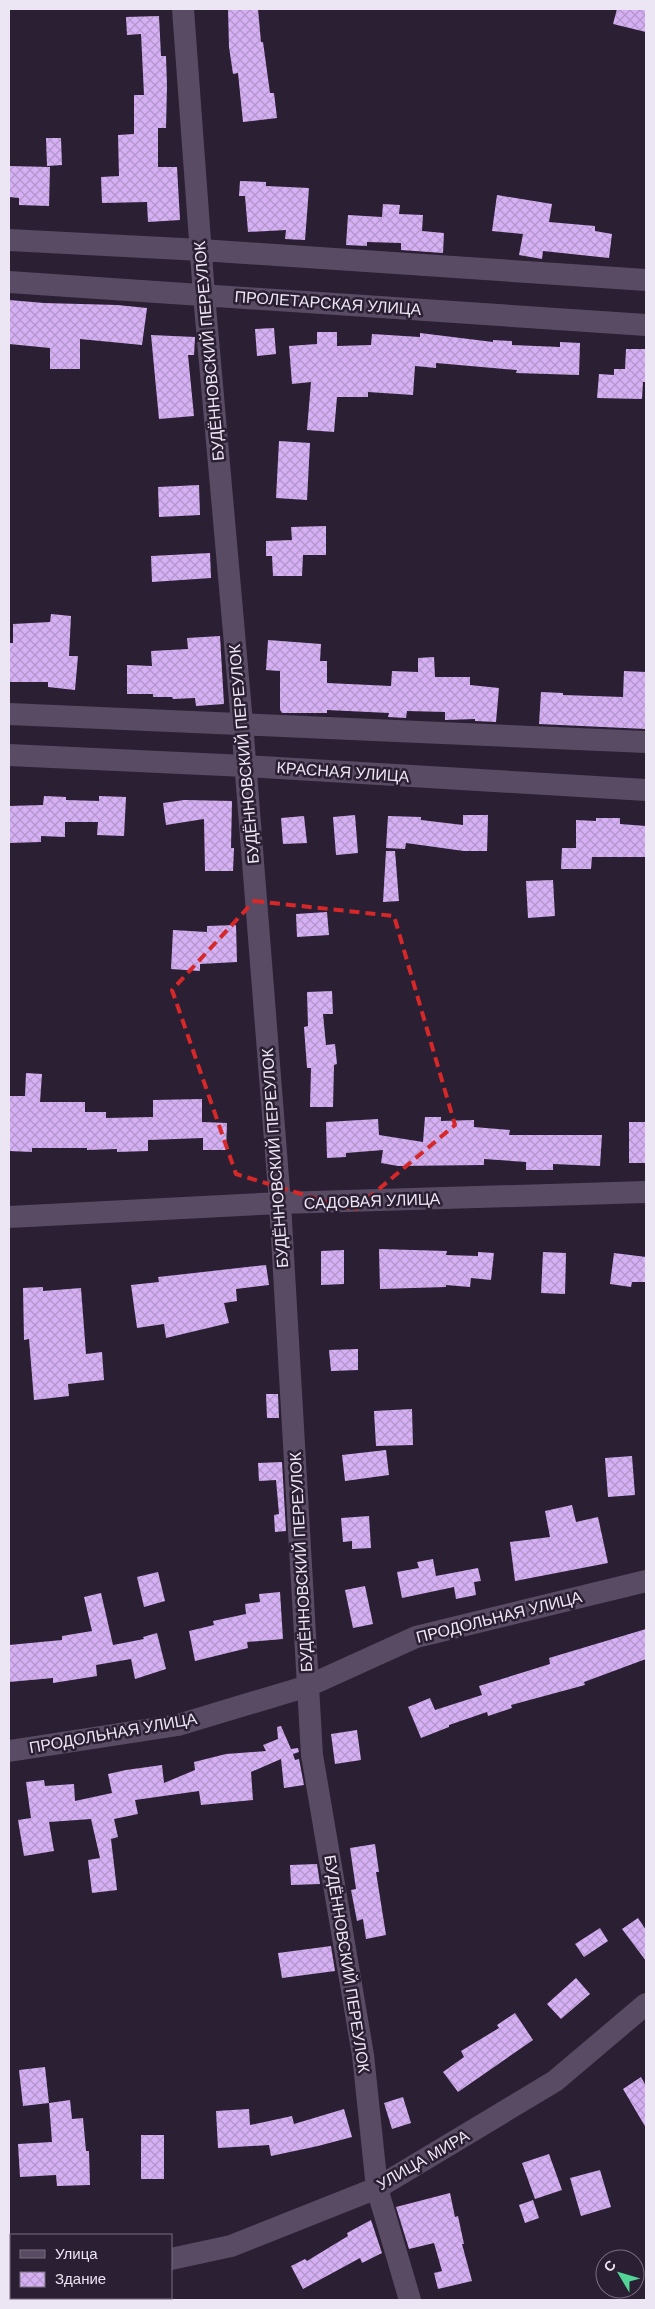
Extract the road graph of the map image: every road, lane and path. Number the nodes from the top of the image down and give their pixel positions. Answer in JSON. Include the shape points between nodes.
{"nodes":[{"id":1,"x":183,"y":9,"type":"edge"},
{"id":2,"x":9,"y":240,"type":"edge"},
{"id":3,"x":200,"y":250,"type":"junction"},
{"id":4,"x":646,"y":280,"type":"edge"},
{"id":5,"x":9,"y":282,"type":"edge"},
{"id":6,"x":204,"y":295,"type":"junction"},
{"id":7,"x":646,"y":325,"type":"edge"},
{"id":8,"x":9,"y":714,"type":"edge"},
{"id":9,"x":242,"y":723,"type":"junction"},
{"id":10,"x":646,"y":742,"type":"edge"},
{"id":11,"x":9,"y":756,"type":"edge"},
{"id":12,"x":245,"y":766,"type":"junction"},
{"id":13,"x":646,"y":790,"type":"edge"},
{"id":14,"x":646,"y":1192,"type":"edge"},
{"id":15,"x":280,"y":1203,"type":"junction"},
{"id":16,"x":9,"y":1218,"type":"edge"},
{"id":17,"x":646,"y":1581,"type":"edge"},
{"id":18,"x":308,"y":1686,"type":"junction"},
{"id":19,"x":9,"y":1751,"type":"edge"},
{"id":20,"x":646,"y":2004,"type":"edge"},
{"id":21,"x":377,"y":2188,"type":"junction"},
{"id":22,"x":172,"y":2259,"type":"edge"},
{"id":23,"x":410,"y":2300,"type":"edge"}],
"edges":[{"from":1,"to":3,"type":"street","name":"БУДЁННОВСКИЙ ПЕРЕУЛОК"},
{"from":2,"to":3,"type":"street"},
{"from":3,"to":4,"type":"street"},
{"from":3,"to":6,"type":"street","name":"БУДЁННОВСКИЙ ПЕРЕУЛОК"},
{"from":5,"to":6,"type":"street","name":"ПРОЛЕТАРСКАЯ УЛИЦА"},
{"from":6,"to":7,"type":"street","name":"ПРОЛЕТАРСКАЯ УЛИЦА"},
{"from":6,"to":9,"type":"street","name":"БУДЁННОВСКИЙ ПЕРЕУЛОК"},
{"from":8,"to":9,"type":"street"},
{"from":9,"to":10,"type":"street"},
{"from":9,"to":12,"type":"street","name":"БУДЁННОВСКИЙ ПЕРЕУЛОК"},
{"from":11,"to":12,"type":"street","name":"КРАСНАЯ УЛИЦА"},
{"from":12,"to":13,"type":"street","name":"КРАСНАЯ УЛИЦА"},
{"from":12,"to":15,"type":"street","name":"БУДЁННОВСКИЙ ПЕРЕУЛОК"},
{"from":14,"to":15,"type":"street","name":"САДОВАЯ УЛИЦА"},
{"from":15,"to":16,"type":"street","name":"САДОВАЯ УЛИЦА"},
{"from":15,"to":18,"type":"street","name":"БУДЁННОВСКИЙ ПЕРЕУЛОК"},
{"from":17,"to":18,"type":"street","name":"ПРОДОЛЬНАЯ УЛИЦА","via":[[416,1637]]},
{"from":18,"to":19,"type":"street","name":"ПРОДОЛЬНАЯ УЛИЦА","via":[[178,1725]]},
{"from":18,"to":21,"type":"street","name":"БУДЁННОВСКИЙ ПЕРЕУЛОК","via":[[312,1755],[362,2055]]},
{"from":20,"to":21,"type":"street","name":"УЛИЦА МИРА","via":[[555,2081]]},
{"from":21,"to":22,"type":"street","name":"УЛИЦА МИРА","via":[[231,2246]]},
{"from":21,"to":23,"type":"street","name":"БУДЁННОВСКИЙ ПЕРЕУЛОК"}]}
